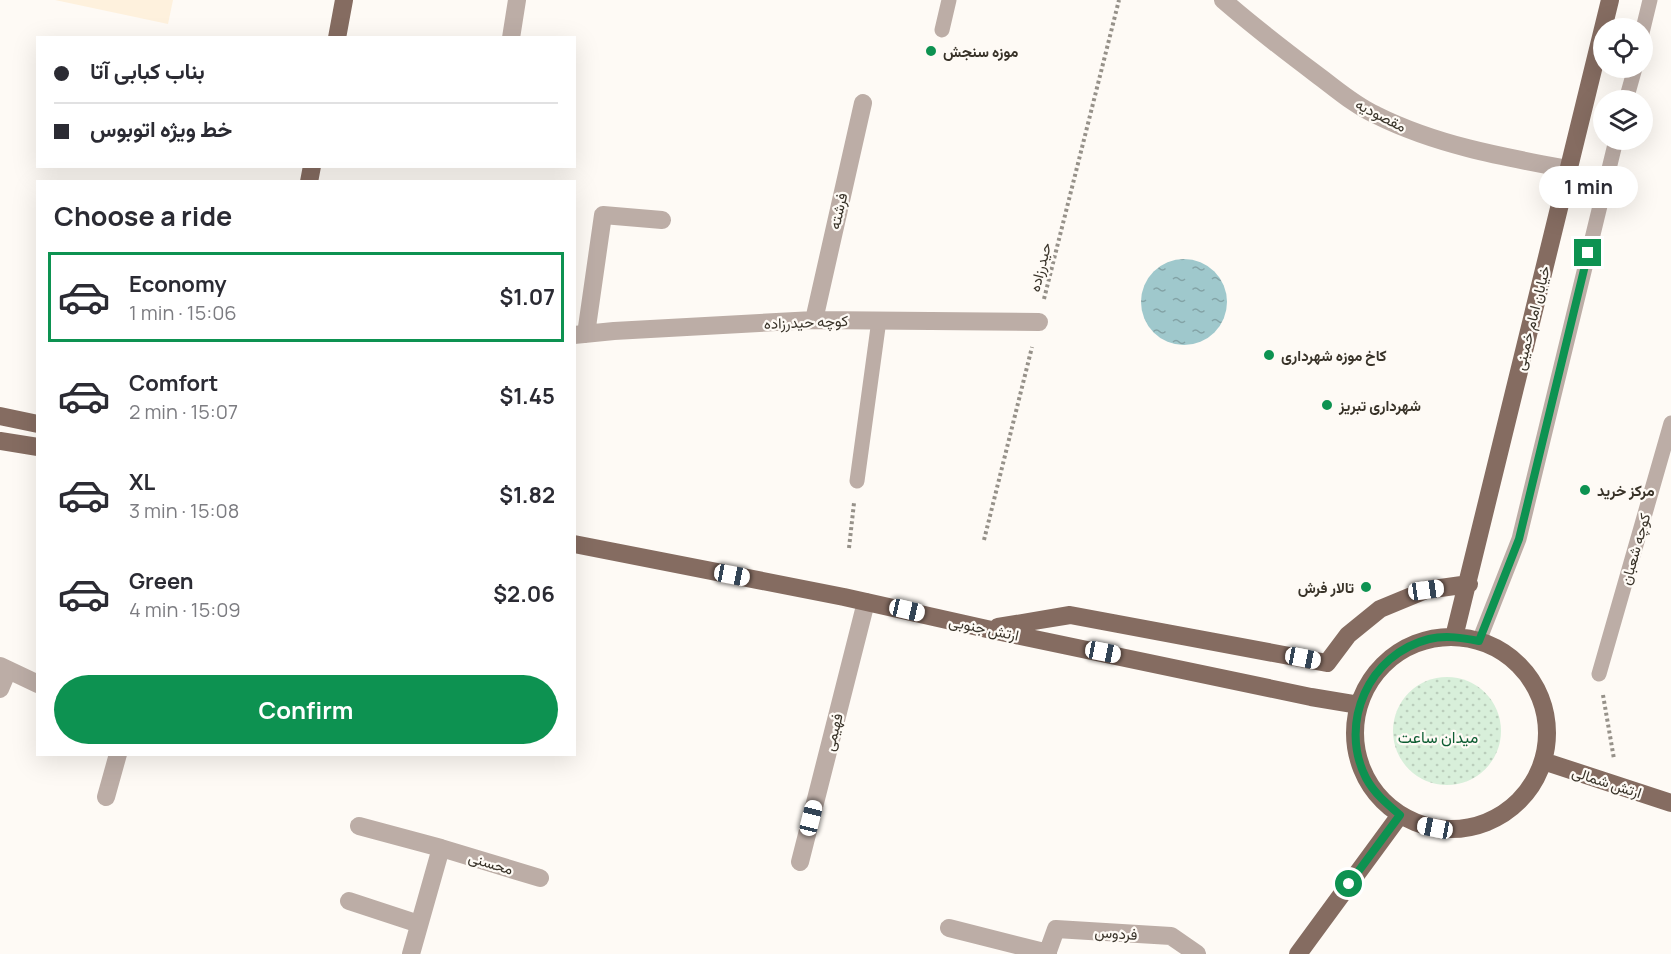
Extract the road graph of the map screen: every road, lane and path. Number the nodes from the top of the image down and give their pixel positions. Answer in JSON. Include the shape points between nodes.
{"nodes":[{"id":1,"x":344,"y":0,"type":"edge"},
{"id":2,"x":517,"y":0,"type":"edge"},
{"id":3,"x":949,"y":0,"type":"edge"},
{"id":4,"x":1119,"y":0,"type":"edge"},
{"id":5,"x":1223,"y":0,"type":"edge"},
{"id":6,"x":1610,"y":0,"type":"edge"},
{"id":7,"x":1650,"y":0,"type":"edge"},
{"id":8,"x":1646,"y":18,"type":"edge"},
{"id":9,"x":942,"y":30,"type":"dead end"},
{"id":10,"x":337,"y":36,"type":"edge"},
{"id":11,"x":511,"y":36,"type":"edge"},
{"id":12,"x":863,"y":103,"type":"dead end"},
{"id":13,"x":1614,"y":150,"type":"edge"},
{"id":14,"x":1568,"y":169,"type":"junction"},
{"id":15,"x":662,"y":220,"type":"dead end"},
{"id":16,"x":814,"y":320,"type":"junction"},
{"id":17,"x":879,"y":320,"type":"junction"},
{"id":18,"x":1039,"y":322,"type":"junction"},
{"id":19,"x":580,"y":334,"type":"edge"},
{"id":20,"x":0,"y":416,"type":"edge"},
{"id":21,"x":1671,"y":423,"type":"edge"},
{"id":22,"x":36,"y":424,"type":"edge"},
{"id":23,"x":0,"y":441,"type":"edge"},
{"id":24,"x":36,"y":447,"type":"edge"},
{"id":25,"x":857,"y":481,"type":"joint"},
{"id":26,"x":984,"y":540,"type":"dead end"},
{"id":27,"x":576,"y":544,"type":"edge"},
{"id":28,"x":849,"y":548,"type":"dead end"},
{"id":29,"x":1469,"y":584,"type":"junction"},
{"id":30,"x":867,"y":602,"type":"junction"},
{"id":31,"x":987,"y":629,"type":"junction"},
{"id":32,"x":1454,"y":637,"type":"junction"},
{"id":33,"x":1479,"y":641,"type":"junction"},
{"id":34,"x":4,"y":668,"type":"edge"},
{"id":35,"x":1599,"y":674,"type":"joint"},
{"id":36,"x":36,"y":683,"type":"edge"},
{"id":37,"x":0,"y":689,"type":"edge"},
{"id":38,"x":1359,"y":705,"type":"junction"},
{"id":39,"x":117,"y":756,"type":"edge"},
{"id":40,"x":1543,"y":761,"type":"junction"},
{"id":41,"x":1619,"y":787,"type":"junction"},
{"id":42,"x":106,"y":797,"type":"dead end"},
{"id":43,"x":1670,"y":802,"type":"edge"},
{"id":44,"x":1400,"y":815,"type":"junction"},
{"id":45,"x":358,"y":826,"type":"dead end"},
{"id":46,"x":441,"y":848,"type":"junction"},
{"id":47,"x":800,"y":862,"type":"dead end"},
{"id":48,"x":540,"y":878,"type":"dead end"},
{"id":49,"x":349,"y":902,"type":"dead end"},
{"id":50,"x":419,"y":924,"type":"junction"},
{"id":51,"x":948,"y":928,"type":"dead end"},
{"id":52,"x":1048,"y":953,"type":"edge"},
{"id":53,"x":411,"y":954,"type":"edge"},
{"id":54,"x":1197,"y":954,"type":"edge"},
{"id":55,"x":1298,"y":954,"type":"edge"}],
"edges":[{"from":1,"to":10,"type":"main road"},
{"from":2,"to":11,"type":"street"},
{"from":3,"to":9,"type":"lane"},
{"from":4,"to":18,"type":"path","name":"حیدرزاده"},
{"from":5,"to":14,"type":"street","name":"مقصودیه","via":[[1346,97],[1374,114],[1438,140]]},
{"from":6,"to":14,"type":"main road","name":"خیابان امام خمینی"},
{"from":7,"to":8,"type":"lane"},
{"from":12,"to":16,"type":"street","name":"فرشته"},
{"from":13,"to":33,"type":"lane","via":[[1519,539]]},
{"from":14,"to":29,"type":"main road","name":"خیابان امام خمینی"},
{"from":15,"to":19,"type":"street","via":[[603,215]]},
{"from":16,"to":17,"type":"street","name":"کوچه حیدرزاده"},
{"from":16,"to":19,"type":"street","name":"کوچه حیدرزاده"},
{"from":17,"to":18,"type":"street","name":"کوچه حیدرزاده"},
{"from":17,"to":25,"type":"lane"},
{"from":18,"to":26,"type":"path","name":"حیدرزاده"},
{"from":20,"to":22,"type":"main road"},
{"from":21,"to":35,"type":"lane","name":"کوچه شعبان"},
{"from":23,"to":24,"type":"main road"},
{"from":25,"to":28,"type":"path"},
{"from":27,"to":30,"type":"main road","name":"ارتش جنوبی"},
{"from":29,"to":31,"type":"main road","via":[[1426,590],[1380,609],[1348,635],[1327,663],[1070,615]]},
{"from":29,"to":32,"type":"main road","name":"خیابان امام خمینی"},
{"from":30,"to":31,"type":"main road","name":"ارتش جنوبی"},
{"from":30,"to":47,"type":"street","name":"فهیمی"},
{"from":31,"to":38,"type":"main road","name":"ارتش جنوبی"},
{"from":32,"to":33,"type":"main road"},
{"from":32,"to":38,"type":"main road","via":[[1429,639],[1406,648],[1385,663],[1369,682]]},
{"from":33,"to":40,"type":"main road","via":[[1502,651],[1536,688],[1545,711]]},
{"from":34,"to":36,"type":"street"},
{"from":34,"to":37,"type":"street"},
{"from":35,"to":41,"type":"path"},
{"from":38,"to":44,"type":"main road","via":[[1357,755],[1380,799]]},
{"from":39,"to":42,"type":"street"},
{"from":40,"to":41,"type":"main road","name":"ارتش شمالی"},
{"from":40,"to":44,"type":"main road","via":[[1516,804],[1496,818],[1472,827],[1447,830]]},
{"from":41,"to":43,"type":"main road","name":"ارتش شمالی"},
{"from":44,"to":55,"type":"main road"},
{"from":45,"to":46,"type":"street","name":"محسنی"},
{"from":46,"to":48,"type":"street","name":"محسنی"},
{"from":46,"to":50,"type":"street"},
{"from":49,"to":50,"type":"street"},
{"from":50,"to":53,"type":"street"},
{"from":51,"to":52,"type":"street"},
{"from":52,"to":54,"type":"street","name":"فردوس","via":[[1056,929],[1171,936]]}]}
